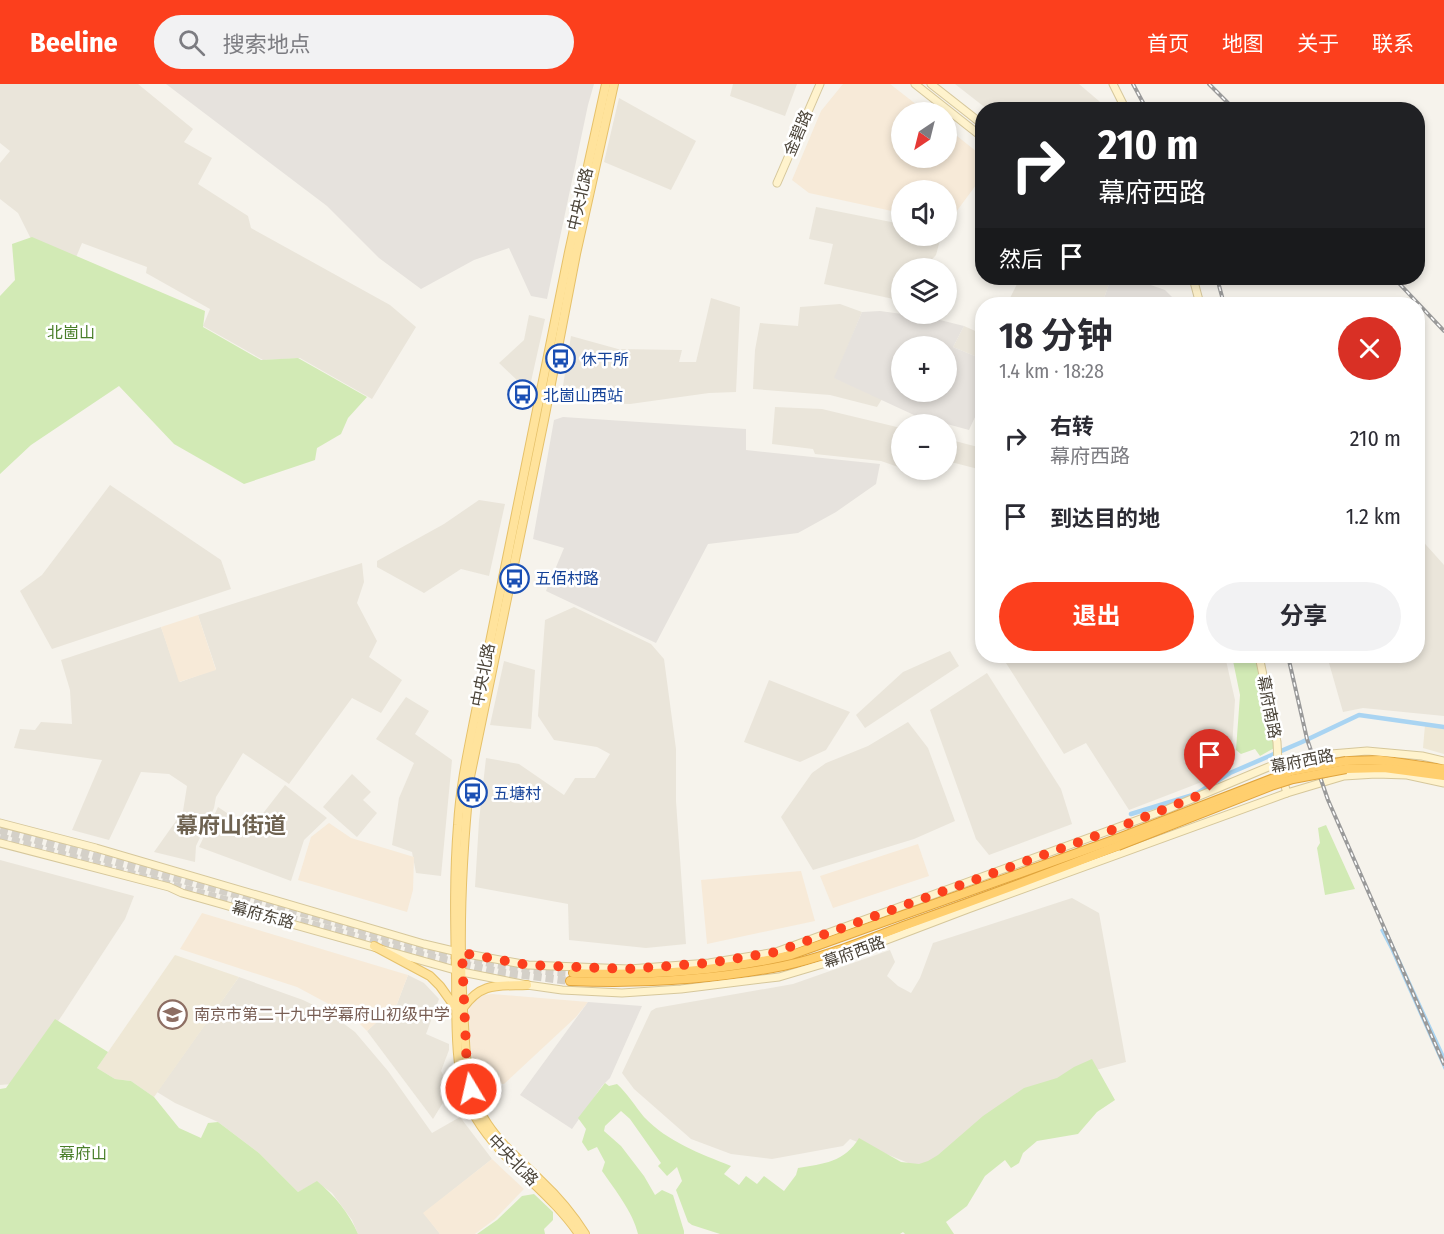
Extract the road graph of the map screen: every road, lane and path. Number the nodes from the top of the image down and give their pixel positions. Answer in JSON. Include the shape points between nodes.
{"nodes":[{"id":1,"x":606,"y":84,"type":"edge"},
{"id":2,"x":614,"y":84,"type":"edge"},
{"id":3,"x":820,"y":84,"type":"edge"},
{"id":4,"x":915,"y":84,"type":"edge"},
{"id":5,"x":931,"y":84,"type":"edge"},
{"id":6,"x":1113,"y":84,"type":"edge"},
{"id":7,"x":1122,"y":102,"type":"edge"},
{"id":8,"x":975,"y":119,"type":"edge"},
{"id":9,"x":975,"y":131,"type":"edge"},
{"id":10,"x":777,"y":183,"type":"dead end"},
{"id":11,"x":1260,"y":663,"type":"edge"},
{"id":12,"x":1444,"y":761,"type":"edge"},
{"id":13,"x":1278,"y":762,"type":"junction"},
{"id":14,"x":1346,"y":765,"type":"junction"},
{"id":15,"x":1444,"y":769,"type":"edge"},
{"id":16,"x":1252,"y":773,"type":"junction"},
{"id":17,"x":1444,"y":776,"type":"edge"},
{"id":18,"x":1444,"y":783,"type":"edge"},
{"id":19,"x":1287,"y":793,"type":"junction"},
{"id":20,"x":1261,"y":803,"type":"junction"},
{"id":21,"x":0,"y":823,"type":"edge"},
{"id":22,"x":0,"y":843,"type":"edge"},
{"id":23,"x":370,"y":927,"type":"joint"},
{"id":24,"x":374,"y":946,"type":"junction"},
{"id":25,"x":459,"y":952,"type":"junction"},
{"id":26,"x":459,"y":971,"type":"junction"},
{"id":27,"x":572,"y":977,"type":"tunnel mouth"},
{"id":28,"x":527,"y":985,"type":"junction"},
{"id":29,"x":460,"y":1008,"type":"junction"},
{"id":30,"x":579,"y":1234,"type":"edge"},
{"id":31,"x":585,"y":1234,"type":"edge"}],
"edges":[{"from":1,"to":25,"type":"main road","name":"中央北路","via":[[463,776],[458,826]]},
{"from":2,"to":25,"type":"main road","name":"中央北路","via":[[470,777]]},
{"from":3,"to":10,"type":"main road","name":"金碧路"},
{"from":4,"to":9,"type":"main road"},
{"from":5,"to":8,"type":"main road"},
{"from":6,"to":7,"type":"main road"},
{"from":11,"to":13,"type":"main road","name":"幕府南路"},
{"from":12,"to":13,"type":"main road","name":"幕府西路","via":[[1367,751]]},
{"from":13,"to":16,"type":"main road","name":"幕府西路"},
{"from":13,"to":19,"type":"main road","name":"幕府南路"},
{"from":14,"to":15,"type":"highway","name":"幕府西路","via":[[1380,760]]},
{"from":14,"to":17,"type":"highway","name":"幕府西路"},
{"from":14,"to":27,"type":"highway","name":"幕府西路","bridge":true,"via":[[1271,786],[876,936],[786,965],[733,975],[631,983]]},
{"from":16,"to":20,"type":"main road"},
{"from":16,"to":25,"type":"main road","name":"幕府西路","via":[[1157,813],[776,952],[709,963],[628,969],[528,965]]},
{"from":18,"to":19,"type":"main road","name":"幕府西路","via":[[1407,776],[1344,776]]},
{"from":19,"to":20,"type":"main road","name":"幕府西路"},
{"from":20,"to":28,"type":"main road","name":"幕府西路","via":[[826,963],[778,977],[622,993]]},
{"from":21,"to":23,"type":"main road","name":"幕府东路"},
{"from":22,"to":24,"type":"main road","name":"幕府东路"},
{"from":23,"to":25,"type":"main road","name":"幕府西路"},
{"from":24,"to":26,"type":"main road","name":"幕府东路"},
{"from":24,"to":29,"type":"main road","via":[[430,976]]},
{"from":25,"to":26,"type":"main road","name":"中央北路"},
{"from":26,"to":28,"type":"main road","name":"幕府东路"},
{"from":26,"to":29,"type":"main road","name":"中央北路"},
{"from":28,"to":29,"type":"main road","via":[[479,991]]},
{"from":29,"to":30,"type":"main road","name":"中央北路","via":[[463,1088],[476,1119],[500,1149],[558,1206]]},
{"from":29,"to":31,"type":"main road","name":"中央北路","via":[[467,1071],[482,1115]]}]}
